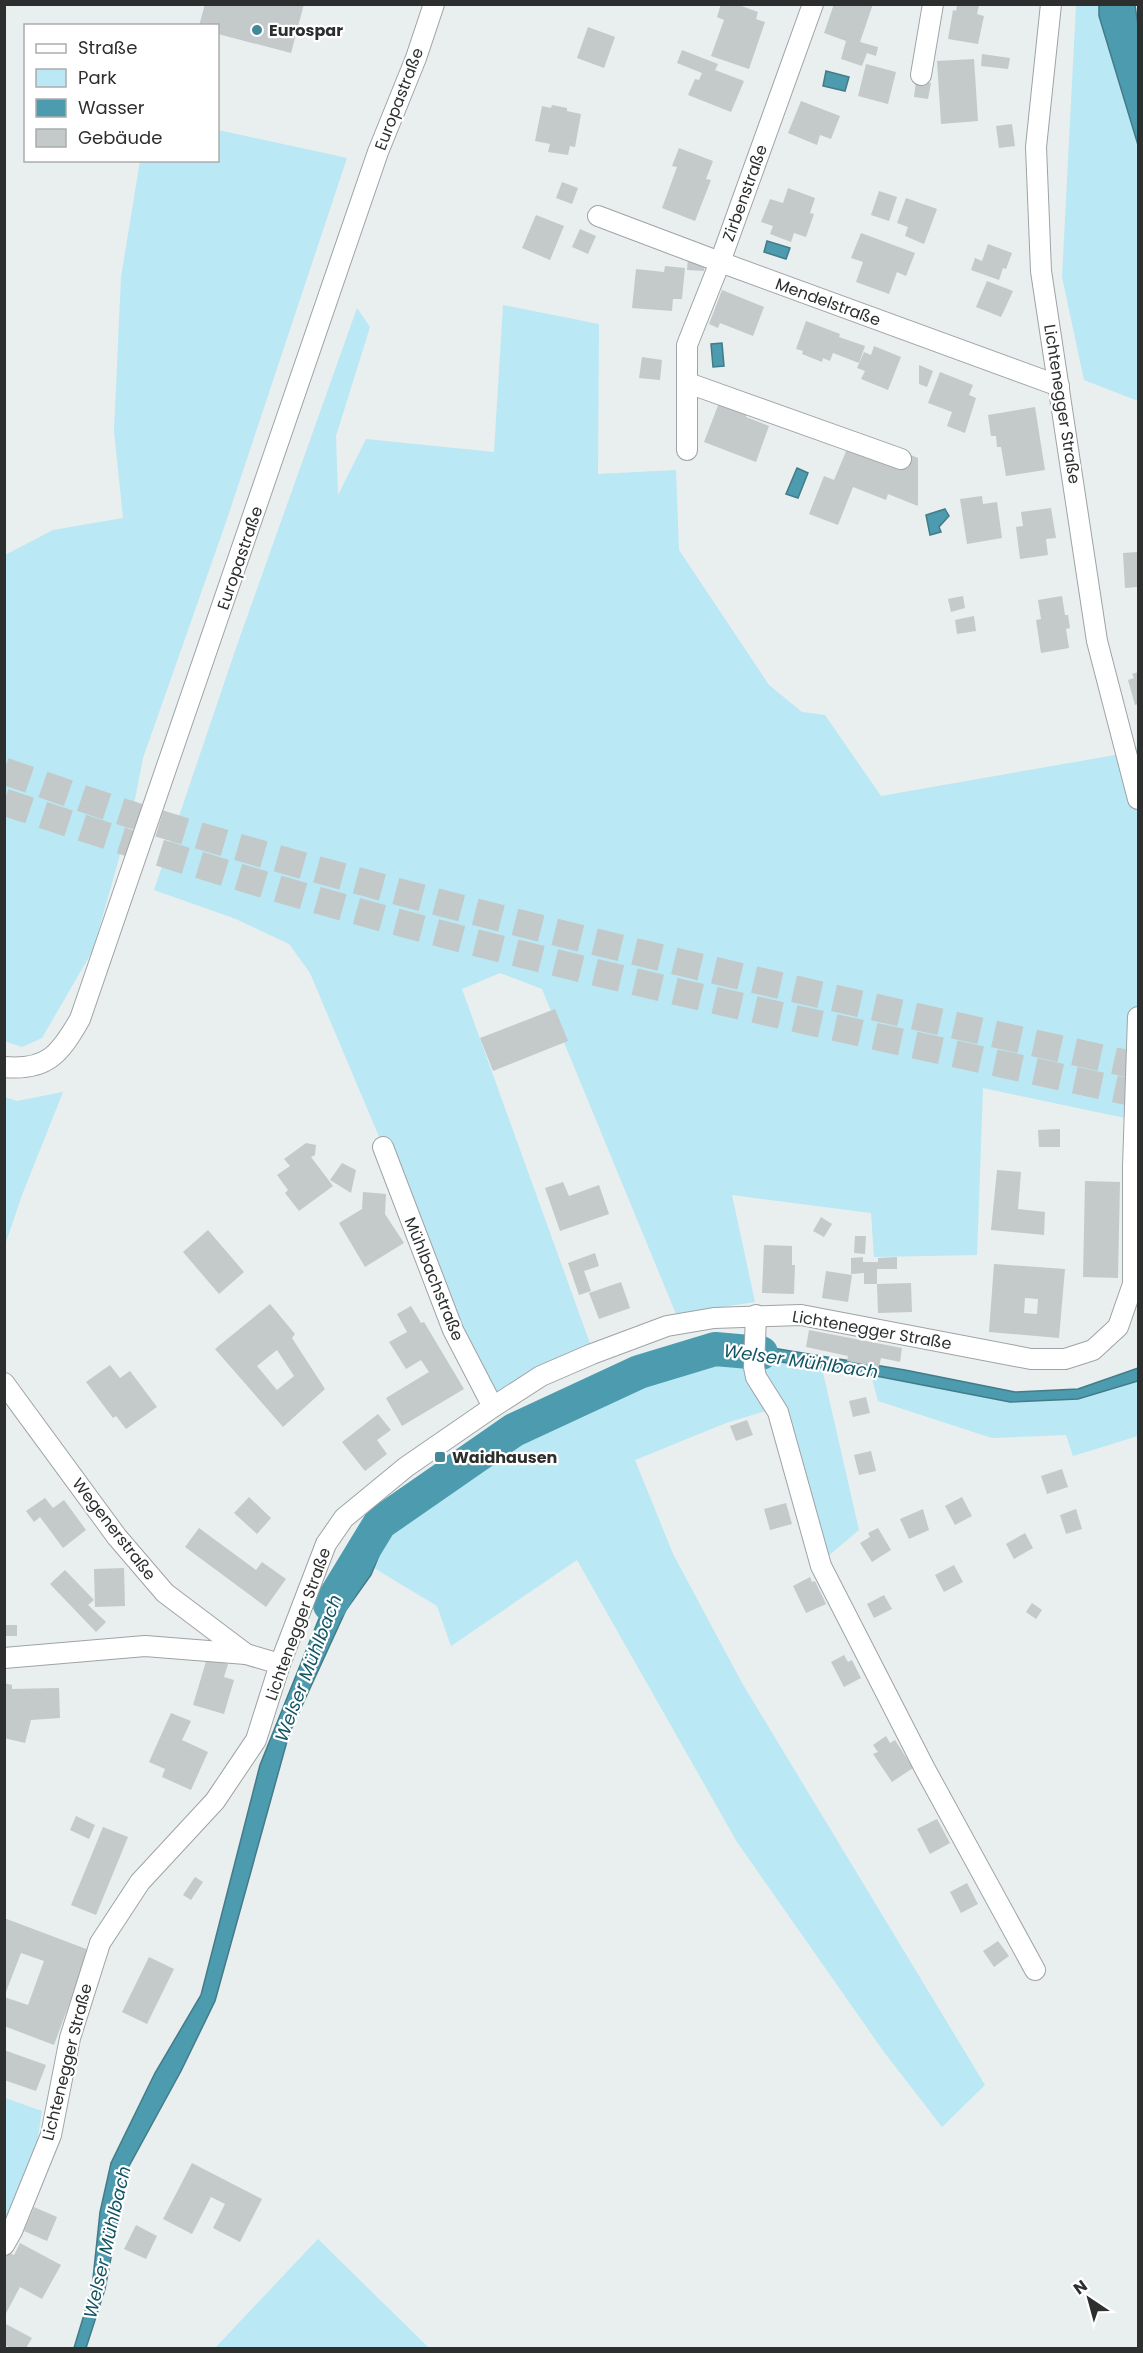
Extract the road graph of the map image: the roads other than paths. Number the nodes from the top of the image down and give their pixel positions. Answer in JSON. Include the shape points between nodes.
{"nodes":[{"id":1,"x":434,"y":4,"type":"edge"},
{"id":2,"x":813,"y":4,"type":"edge"},
{"id":3,"x":933,"y":4,"type":"edge"},
{"id":4,"x":1051,"y":4,"type":"edge"},
{"id":5,"x":921,"y":75,"type":"dead end"},
{"id":6,"x":598,"y":216,"type":"dead end"},
{"id":7,"x":720,"y":262,"type":"junction"},
{"id":8,"x":688,"y":383,"type":"junction"},
{"id":9,"x":1059,"y":386,"type":"junction"},
{"id":10,"x":687,"y":450,"type":"dead end"},
{"id":11,"x":901,"y":459,"type":"dead end"},
{"id":12,"x":1138,"y":799,"type":"edge"},
{"id":13,"x":1138,"y":1017,"type":"edge"},
{"id":14,"x":4,"y":1067,"type":"edge"},
{"id":15,"x":383,"y":1148,"type":"dead end"},
{"id":16,"x":1136,"y":1286,"type":"edge"},
{"id":17,"x":756,"y":1315,"type":"junction"},
{"id":18,"x":4,"y":1383,"type":"edge"},
{"id":19,"x":493,"y":1407,"type":"junction"},
{"id":20,"x":246,"y":1654,"type":"junction"},
{"id":21,"x":4,"y":1658,"type":"edge"},
{"id":22,"x":280,"y":1664,"type":"junction"},
{"id":23,"x":1035,"y":1970,"type":"dead end"},
{"id":24,"x":4,"y":2245,"type":"edge"}],
"edges":[{"from":1,"to":14,"type":"street","name":"Europastraße","via":[[378,152],[80,1019],[66,1044],[45,1062],[23,1069]]},
{"from":2,"to":7,"type":"street","name":"Zirbenstraße"},
{"from":3,"to":5,"type":"street"},
{"from":4,"to":9,"type":"street","name":"Lichtenegger Straße","via":[[1036,147],[1041,271]]},
{"from":6,"to":7,"type":"street","name":"Mendelstraße"},
{"from":7,"to":8,"type":"street","name":"Zirbenstraße","via":[[687,345]]},
{"from":7,"to":9,"type":"street","name":"Mendelstraße"},
{"from":8,"to":10,"type":"street","name":"Zirbenstraße"},
{"from":8,"to":11,"type":"street"},
{"from":9,"to":12,"type":"street","name":"Lichtenegger Straße","via":[[1097,641]]},
{"from":13,"to":16,"type":"street","name":"Lichtenegger Straße","via":[[1133,1167]]},
{"from":15,"to":19,"type":"street","name":"Mühlbachstraße","via":[[453,1330]]},
{"from":16,"to":17,"type":"street","name":"Lichtenegger Straße","via":[[1118,1327],[1093,1350],[1065,1359],[1031,1359],[801,1316]]},
{"from":17,"to":19,"type":"street","name":"Lichtenegger Straße","via":[[667,1326],[541,1377]]},
{"from":17,"to":23,"type":"street","via":[[756,1377],[778,1412],[821,1566]]},
{"from":18,"to":20,"type":"street","name":"Wegenerstraße","via":[[117,1537],[165,1593]]},
{"from":19,"to":22,"type":"street","name":"Lichtenegger Straße","via":[[406,1467],[344,1518],[326,1544]]},
{"from":20,"to":21,"type":"street","via":[[145,1646]]},
{"from":20,"to":22,"type":"street"},
{"from":22,"to":24,"type":"street","name":"Lichtenegger Straße","via":[[256,1740],[215,1801],[140,1882],[100,1943],[70,2038],[51,2135]]}]}
